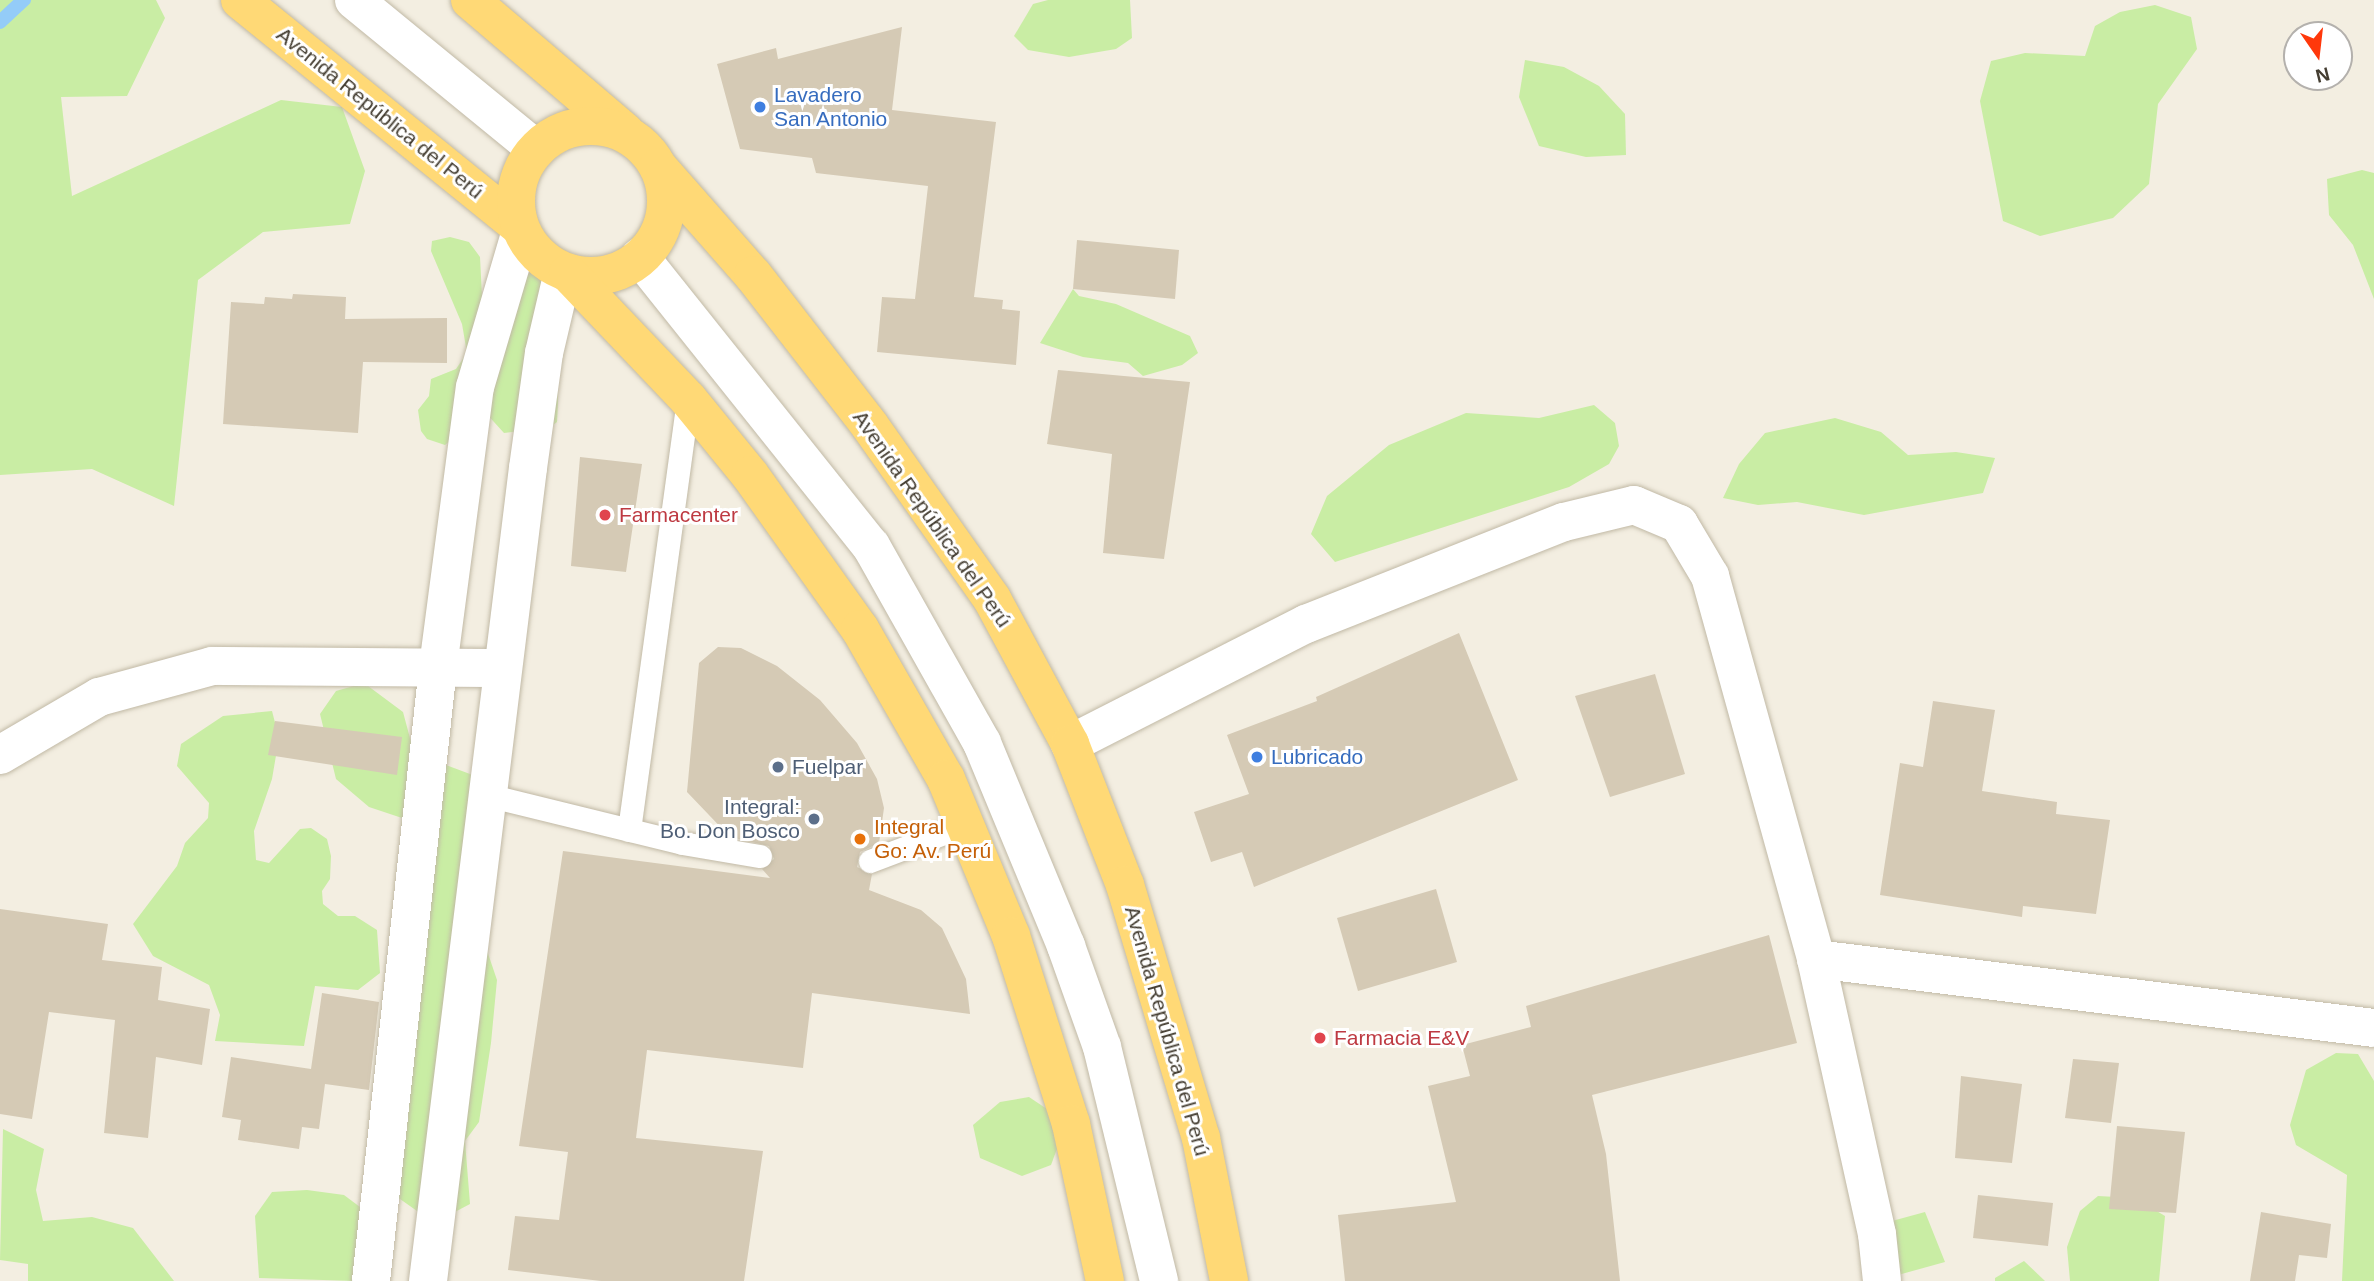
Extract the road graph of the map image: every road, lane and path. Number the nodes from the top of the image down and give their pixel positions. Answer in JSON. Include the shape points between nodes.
{"nodes":[{"id":1,"x":240,"y":0,"type":"edge"},
{"id":2,"x":354,"y":0,"type":"edge"},
{"id":3,"x":470,"y":0,"type":"edge"},
{"id":4,"x":632,"y":138,"type":"junction"},
{"id":5,"x":536,"y":149,"type":"junction"},
{"id":6,"x":658,"y":167,"type":"junction"},
{"id":7,"x":520,"y":228,"type":"junction"},
{"id":8,"x":640,"y":257,"type":"junction"},
{"id":9,"x":566,"y":272,"type":"junction"},
{"id":10,"x":688,"y":399,"type":"junction"},
{"id":11,"x":438,"y":667,"type":"junction"},
{"id":12,"x":502,"y":668,"type":"junction"},
{"id":13,"x":1070,"y":744,"type":"junction"},
{"id":14,"x":0,"y":755,"type":"edge"},
{"id":15,"x":487,"y":794,"type":"junction"},
{"id":16,"x":965,"y":825,"type":"junction"},
{"id":17,"x":629,"y":830,"type":"junction"},
{"id":18,"x":760,"y":856,"type":"dead end"},
{"id":19,"x":870,"y":862,"type":"dead end"},
{"id":20,"x":1816,"y":959,"type":"junction"},
{"id":21,"x":2374,"y":1028,"type":"edge"},
{"id":22,"x":371,"y":1281,"type":"edge"},
{"id":23,"x":428,"y":1281,"type":"edge"},
{"id":24,"x":1105,"y":1281,"type":"edge"},
{"id":25,"x":1159,"y":1281,"type":"edge"},
{"id":26,"x":1229,"y":1281,"type":"edge"},
{"id":27,"x":1882,"y":1281,"type":"edge"}],
"edges":[{"from":1,"to":7,"type":"highway","name":"Avenida República del Perú"},
{"from":2,"to":5,"type":"street"},
{"from":3,"to":4,"type":"highway"},
{"from":4,"to":5,"type":"highway","via":[[593,126],[572,128]]},
{"from":4,"to":6,"type":"highway"},
{"from":5,"to":7,"type":"highway","via":[[517,185]]},
{"from":6,"to":8,"type":"highway","via":[[666,192],[666,213],[659,234]]},
{"from":6,"to":13,"type":"highway","name":"Avenida República del Perú","via":[[753,275],[870,426],[992,599]]},
{"from":7,"to":9,"type":"highway","via":[[538,255]]},
{"from":7,"to":11,"type":"street","via":[[475,387]]},
{"from":8,"to":9,"type":"highway","via":[[611,274]]},
{"from":8,"to":25,"type":"street","via":[[871,546],[982,743],[1102,1047]]},
{"from":9,"to":10,"type":"highway"},
{"from":9,"to":12,"type":"street","via":[[544,353]]},
{"from":10,"to":16,"type":"highway","via":[[750,475],[860,629],[946,779]]},
{"from":10,"to":17,"type":"lane"},
{"from":11,"to":12,"type":"street"},
{"from":11,"to":14,"type":"street","via":[[212,666],[99,697]]},
{"from":11,"to":22,"type":"street"},
{"from":12,"to":15,"type":"street"},
{"from":13,"to":20,"type":"street","via":[[1306,624],[1564,522],[1634,505],[1679,524],[1710,576]]},
{"from":13,"to":26,"type":"highway","name":"Avenida República del Perú","via":[[1125,886],[1200,1138]]},
{"from":15,"to":17,"type":"lane"},
{"from":15,"to":23,"type":"street"},
{"from":16,"to":19,"type":"lane"},
{"from":16,"to":24,"type":"highway","via":[[1011,936],[1070,1124]]},
{"from":17,"to":18,"type":"lane"},
{"from":20,"to":21,"type":"street"},
{"from":20,"to":27,"type":"street","via":[[1877,1234]]}]}
